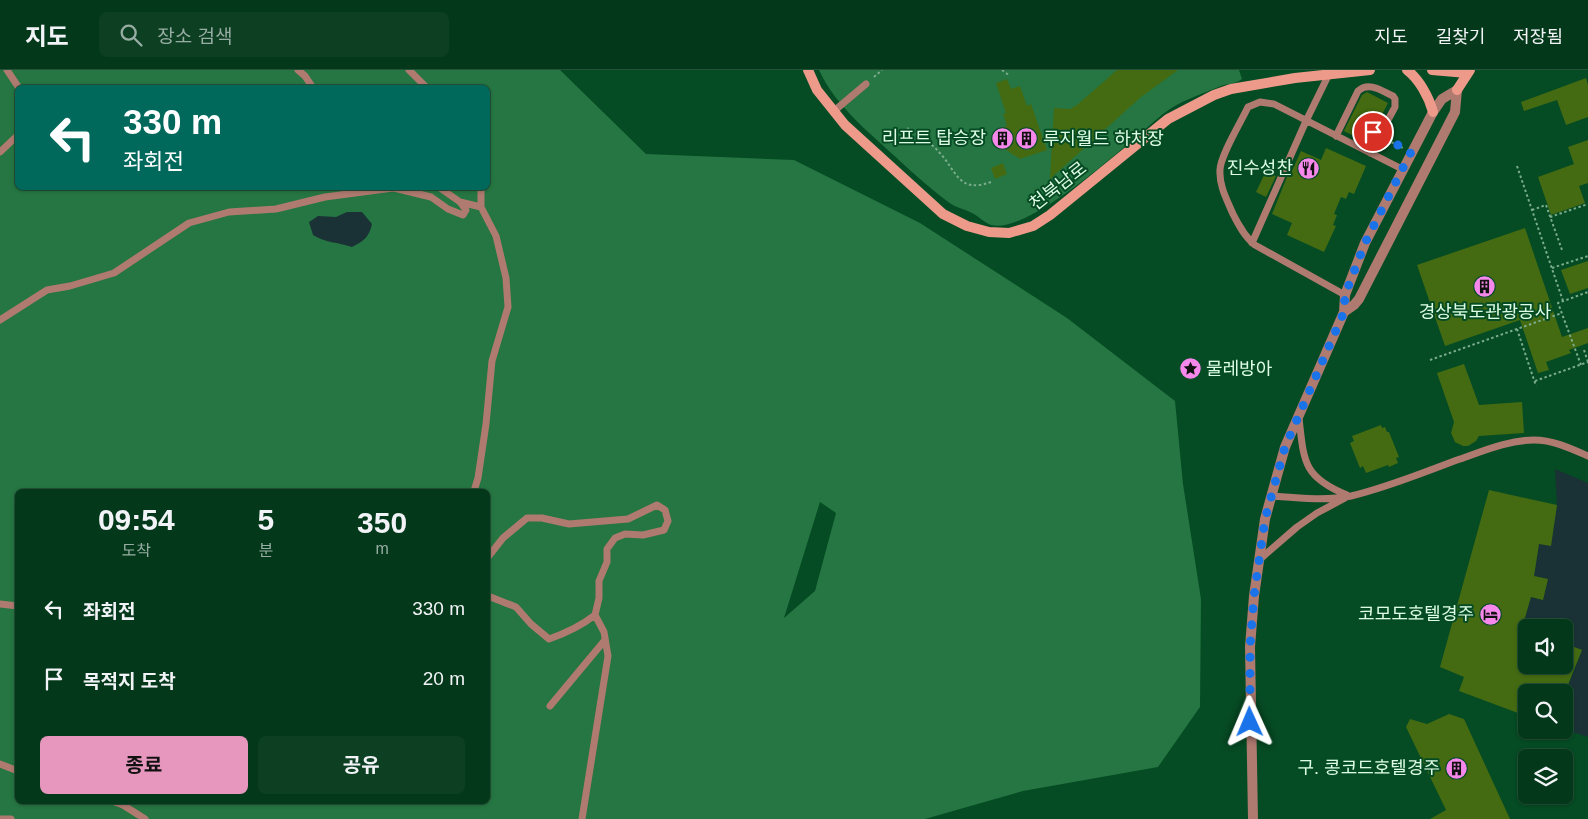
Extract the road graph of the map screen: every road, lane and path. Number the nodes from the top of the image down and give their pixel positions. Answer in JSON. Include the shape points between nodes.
{"nodes":[{"id":1,"x":7,"y":70,"type":"edge"},
{"id":2,"x":298,"y":70,"type":"edge"},
{"id":3,"x":409,"y":70,"type":"edge"},
{"id":4,"x":808,"y":70,"type":"edge"},
{"id":5,"x":882,"y":70,"type":"edge"},
{"id":6,"x":1002,"y":70,"type":"edge"},
{"id":7,"x":1370,"y":70,"type":"edge"},
{"id":8,"x":1407,"y":70,"type":"edge"},
{"id":9,"x":1432,"y":70,"type":"edge"},
{"id":10,"x":1468,"y":71,"type":"edge"},
{"id":11,"x":1329,"y":74,"type":"junction"},
{"id":12,"x":1010,"y":76,"type":"dead end"},
{"id":13,"x":866,"y":84,"type":"joint"},
{"id":14,"x":17,"y":85,"type":"edge"},
{"id":15,"x":311,"y":85,"type":"edge"},
{"id":16,"x":424,"y":85,"type":"edge"},
{"id":17,"x":1457,"y":90,"type":"junction"},
{"id":18,"x":834,"y":111,"type":"junction"},
{"id":19,"x":1433,"y":112,"type":"junction"},
{"id":20,"x":1306,"y":121,"type":"junction"},
{"id":21,"x":907,"y":128,"type":"dead end"},
{"id":22,"x":1336,"y":136,"type":"junction"},
{"id":23,"x":1380,"y":136,"type":"junction"},
{"id":24,"x":15,"y":138,"type":"edge"},
{"id":25,"x":0,"y":152,"type":"edge"},
{"id":26,"x":1411,"y":152,"type":"junction"},
{"id":27,"x":1370,"y":153,"type":"junction"},
{"id":28,"x":1517,"y":166,"type":"dead end"},
{"id":29,"x":1402,"y":169,"type":"junction"},
{"id":30,"x":991,"y":182,"type":"dead end"},
{"id":31,"x":378,"y":190,"type":"edge"},
{"id":32,"x":401,"y":190,"type":"edge"},
{"id":33,"x":443,"y":190,"type":"edge"},
{"id":34,"x":481,"y":190,"type":"edge"},
{"id":35,"x":460,"y":202,"type":"junction"},
{"id":36,"x":1588,"y":204,"type":"edge"},
{"id":37,"x":481,"y":207,"type":"junction"},
{"id":38,"x":1532,"y":210,"type":"junction"},
{"id":39,"x":1550,"y":217,"type":"junction"},
{"id":40,"x":1252,"y":243,"type":"junction"},
{"id":41,"x":1562,"y":250,"type":"dead end"},
{"id":42,"x":1588,"y":256,"type":"edge"},
{"id":43,"x":1552,"y":268,"type":"junction"},
{"id":44,"x":1588,"y":292,"type":"edge"},
{"id":45,"x":1345,"y":295,"type":"junction"},
{"id":46,"x":1563,"y":301,"type":"junction"},
{"id":47,"x":1344,"y":312,"type":"junction"},
{"id":48,"x":1562,"y":314,"type":"junction"},
{"id":49,"x":0,"y":320,"type":"edge"},
{"id":50,"x":1517,"y":329,"type":"junction"},
{"id":51,"x":1584,"y":350,"type":"dead end"},
{"id":52,"x":1430,"y":360,"type":"dead end"},
{"id":53,"x":1588,"y":362,"type":"edge"},
{"id":54,"x":1581,"y":365,"type":"junction"},
{"id":55,"x":1535,"y":381,"type":"junction"},
{"id":56,"x":1536,"y":386,"type":"dead end"},
{"id":57,"x":1299,"y":416,"type":"junction"},
{"id":58,"x":1588,"y":456,"type":"edge"},
{"id":59,"x":475,"y":489,"type":"edge"},
{"id":60,"x":1271,"y":496,"type":"junction"},
{"id":61,"x":1350,"y":496,"type":"junction"},
{"id":62,"x":490,"y":554,"type":"edge"},
{"id":63,"x":1259,"y":560,"type":"junction"},
{"id":64,"x":490,"y":597,"type":"edge"},
{"id":65,"x":0,"y":604,"type":"edge"},
{"id":66,"x":15,"y":606,"type":"edge"},
{"id":67,"x":595,"y":614,"type":"junction"},
{"id":68,"x":605,"y":640,"type":"junction"},
{"id":69,"x":550,"y":706,"type":"dead end"},
{"id":70,"x":0,"y":764,"type":"edge"},
{"id":71,"x":15,"y":770,"type":"edge"},
{"id":72,"x":120,"y":804,"type":"edge"},
{"id":73,"x":0,"y":819,"type":"edge"},
{"id":74,"x":11,"y":819,"type":"edge"},
{"id":75,"x":145,"y":819,"type":"edge"},
{"id":76,"x":582,"y":819,"type":"edge"},
{"id":77,"x":1253,"y":819,"type":"edge"}],
"edges":[{"from":1,"to":14,"type":"lane"},
{"from":2,"to":15,"type":"lane"},
{"from":3,"to":16,"type":"lane"},
{"from":4,"to":18,"type":"main road","name":"천북남로","via":[[817,90]]},
{"from":5,"to":13,"type":"path"},
{"from":6,"to":12,"type":"path"},
{"from":7,"to":11,"type":"main road","name":"천북남로"},
{"from":8,"to":19,"type":"main road","via":[[1414,76]]},
{"from":9,"to":10,"type":"main road"},
{"from":10,"to":17,"type":"main road"},
{"from":11,"to":18,"type":"main road","name":"천북남로","via":[[1270,82],[1214,95],[1168,119],[1050,215],[1033,226],[1009,233],[967,226],[942,214],[845,125]]},
{"from":11,"to":20,"type":"lane"},
{"from":13,"to":18,"type":"lane"},
{"from":17,"to":19,"type":"street","via":[[1442,99]]},
{"from":17,"to":47,"type":"street","via":[[1455,112],[1359,299]]},
{"from":19,"to":26,"type":"street"},
{"from":20,"to":22,"type":"lane"},
{"from":20,"to":40,"type":"lane"},
{"from":20,"to":40,"type":"lane","via":[[1274,104],[1254,103],[1248,107],[1222,160],[1221,184],[1226,200],[1241,230]]},
{"from":21,"to":30,"type":"path","via":[[932,145],[963,183],[974,186]]},
{"from":22,"to":23,"type":"lane","via":[[1358,91],[1370,86],[1395,99],[1395,107]]},
{"from":22,"to":27,"type":"lane"},
{"from":23,"to":26,"type":"path"},
{"from":23,"to":27,"type":"lane"},
{"from":24,"to":25,"type":"lane"},
{"from":26,"to":29,"type":"street"},
{"from":27,"to":29,"type":"lane"},
{"from":28,"to":38,"type":"path"},
{"from":29,"to":45,"type":"street","via":[[1365,243]]},
{"from":31,"to":49,"type":"lane","via":[[276,208],[229,212],[188,222],[114,273],[47,290]]},
{"from":32,"to":35,"type":"lane","via":[[430,197],[463,215],[466,210]]},
{"from":33,"to":35,"type":"lane"},
{"from":34,"to":37,"type":"lane"},
{"from":35,"to":37,"type":"lane"},
{"from":36,"to":39,"type":"path"},
{"from":37,"to":59,"type":"lane","via":[[496,236],[506,278],[508,307],[492,361],[485,433]]},
{"from":38,"to":39,"type":"path","via":[[1546,206]]},
{"from":38,"to":43,"type":"path"},
{"from":39,"to":41,"type":"path"},
{"from":40,"to":45,"type":"lane"},
{"from":42,"to":43,"type":"path"},
{"from":43,"to":46,"type":"path"},
{"from":44,"to":46,"type":"path"},
{"from":45,"to":47,"type":"street"},
{"from":46,"to":48,"type":"path","via":[[1558,303]]},
{"from":47,"to":57,"type":"street"},
{"from":48,"to":50,"type":"path"},
{"from":48,"to":54,"type":"path"},
{"from":50,"to":52,"type":"path"},
{"from":50,"to":55,"type":"path"},
{"from":51,"to":53,"type":"path"},
{"from":53,"to":54,"type":"path"},
{"from":54,"to":55,"type":"path"},
{"from":55,"to":56,"type":"path"},
{"from":57,"to":60,"type":"street","via":[[1285,447]]},
{"from":57,"to":61,"type":"lane","via":[[1303,452],[1309,469],[1328,487]]},
{"from":58,"to":61,"type":"lane","via":[[1550,441],[1525,440],[1476,453],[1390,485]]},
{"from":60,"to":61,"type":"lane"},
{"from":60,"to":63,"type":"street"},
{"from":61,"to":63,"type":"lane","via":[[1310,518]]},
{"from":62,"to":67,"type":"lane","via":[[503,538],[527,518],[569,524],[628,519],[657,505],[665,510],[668,521],[664,530],[643,535],[625,534],[615,538],[607,549],[607,562],[598,581],[599,598]]},
{"from":63,"to":77,"type":"street","via":[[1250,647]]},
{"from":64,"to":67,"type":"lane","via":[[516,607],[549,639],[565,634]]},
{"from":65,"to":66,"type":"lane"},
{"from":67,"to":68,"type":"lane"},
{"from":68,"to":69,"type":"lane"},
{"from":68,"to":76,"type":"lane","via":[[608,656]]},
{"from":70,"to":71,"type":"lane"},
{"from":72,"to":75,"type":"lane"},
{"from":73,"to":74,"type":"lane"}]}
